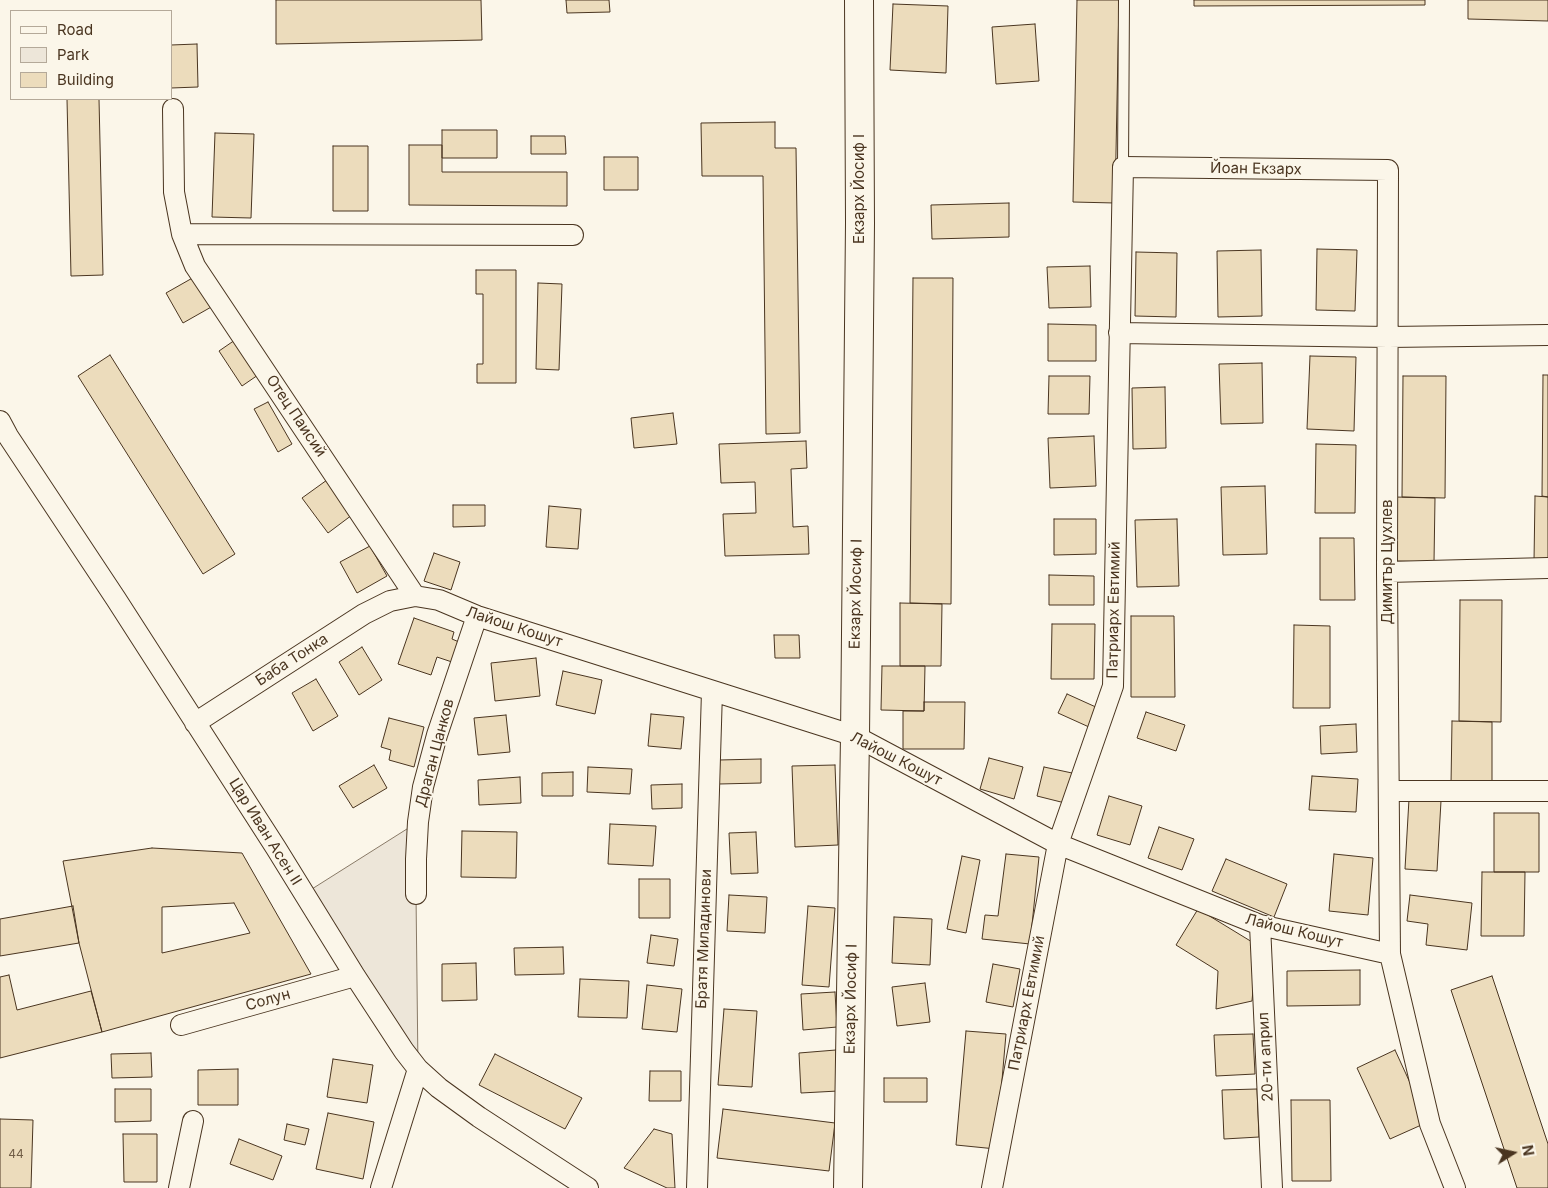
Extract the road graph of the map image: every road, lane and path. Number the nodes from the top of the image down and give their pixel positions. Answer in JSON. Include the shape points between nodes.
{"nodes":[{"id":1,"x":859,"y":0,"type":"edge"},
{"id":2,"x":1124,"y":0,"type":"edge"},
{"id":3,"x":173,"y":109,"type":"dead end"},
{"id":4,"x":1123,"y":168,"type":"junction"},
{"id":5,"x":1388,"y":170,"type":"joint"},
{"id":6,"x":182,"y":234,"type":"junction"},
{"id":7,"x":573,"y":235,"type":"dead end"},
{"id":8,"x":1119,"y":333,"type":"junction"},
{"id":9,"x":1548,"y":335,"type":"edge"},
{"id":10,"x":1388,"y":337,"type":"junction"},
{"id":11,"x":0,"y":421,"type":"edge"},
{"id":12,"x":1548,"y":568,"type":"edge"},
{"id":13,"x":1387,"y":572,"type":"junction"},
{"id":14,"x":415,"y":596,"type":"junction"},
{"id":15,"x":390,"y":601,"type":"joint"},
{"id":16,"x":477,"y":616,"type":"junction"},
{"id":17,"x":712,"y":690,"type":"junction"},
{"id":18,"x":195,"y":723,"type":"junction"},
{"id":19,"x":855,"y":736,"type":"junction"},
{"id":20,"x":1389,"y":791,"type":"junction"},
{"id":21,"x":1548,"y":791,"type":"edge"},
{"id":22,"x":1058,"y":844,"type":"junction"},
{"id":23,"x":416,"y":894,"type":"dead end"},
{"id":24,"x":1260,"y":925,"type":"junction"},
{"id":25,"x":1390,"y":954,"type":"junction"},
{"id":26,"x":355,"y":976,"type":"junction"},
{"id":27,"x":181,"y":1025,"type":"dead end"},
{"id":28,"x":418,"y":1068,"type":"junction"},
{"id":29,"x":194,"y":1121,"type":"dead end"},
{"id":30,"x":179,"y":1188,"type":"edge"},
{"id":31,"x":381,"y":1188,"type":"edge"},
{"id":32,"x":588,"y":1188,"type":"edge"},
{"id":33,"x":697,"y":1188,"type":"edge"},
{"id":34,"x":848,"y":1188,"type":"edge"},
{"id":35,"x":992,"y":1188,"type":"edge"},
{"id":36,"x":1272,"y":1188,"type":"edge"},
{"id":37,"x":1456,"y":1188,"type":"edge"}],
"edges":[{"from":1,"to":19,"type":"street","name":"Екзарх Йосиф I"},
{"from":2,"to":4,"type":"lane"},
{"from":3,"to":6,"type":"street","name":"Отец Паисий","via":[[174,192]]},
{"from":4,"to":5,"type":"street","name":"Йоан Екзарх"},
{"from":4,"to":8,"type":"street","name":"Патриарх Евтимий"},
{"from":5,"to":10,"type":"street","name":"Димитър Цухлев"},
{"from":6,"to":7,"type":"street"},
{"from":6,"to":14,"type":"street","name":"Отец Паисий","via":[[196,266]]},
{"from":8,"to":10,"type":"street"},
{"from":8,"to":22,"type":"street","name":"Патриарх Евтимий","via":[[1113,686]]},
{"from":9,"to":10,"type":"street"},
{"from":10,"to":13,"type":"street","name":"Димитър Цухлев"},
{"from":11,"to":18,"type":"street","name":"Цар Иван Асен II"},
{"from":12,"to":13,"type":"street"},
{"from":13,"to":20,"type":"street","name":"Димитър Цухлев"},
{"from":14,"to":15,"type":"street","name":"Лайош Кошут"},
{"from":14,"to":16,"type":"street","name":"Лайош Кошут","via":[[439,600]]},
{"from":15,"to":18,"type":"street","name":"Баба Тонка","via":[[364,614]]},
{"from":16,"to":17,"type":"street","name":"Лайош Кошут"},
{"from":16,"to":23,"type":"street","name":"Драган Цанков","via":[[423,787],[418,822]]},
{"from":17,"to":19,"type":"street","name":"Лайош Кошут"},
{"from":17,"to":33,"type":"street","name":"Братя Миладинови"},
{"from":18,"to":26,"type":"street","name":"Цар Иван Асен II"},
{"from":19,"to":22,"type":"street","name":"Лайош Кошут"},
{"from":19,"to":34,"type":"street","name":"Екзарх Йосиф I"},
{"from":20,"to":21,"type":"street"},
{"from":20,"to":25,"type":"street","name":"Димитър Цухлев"},
{"from":22,"to":24,"type":"street","name":"Лайош Кошут"},
{"from":22,"to":35,"type":"street","name":"Патриарх Евтимий"},
{"from":24,"to":25,"type":"street","name":"Лайош Кошут"},
{"from":24,"to":36,"type":"street","name":"20-ти април"},
{"from":25,"to":37,"type":"street","name":"Димитър Цухлев","via":[[1430,1124]]},
{"from":26,"to":27,"type":"street","name":"Солун"},
{"from":26,"to":28,"type":"street","name":"Цар Иван Асен II"},
{"from":28,"to":31,"type":"street"},
{"from":28,"to":32,"type":"street","name":"Цар Иван Асен II","via":[[479,1117]]},
{"from":29,"to":30,"type":"street"}]}
